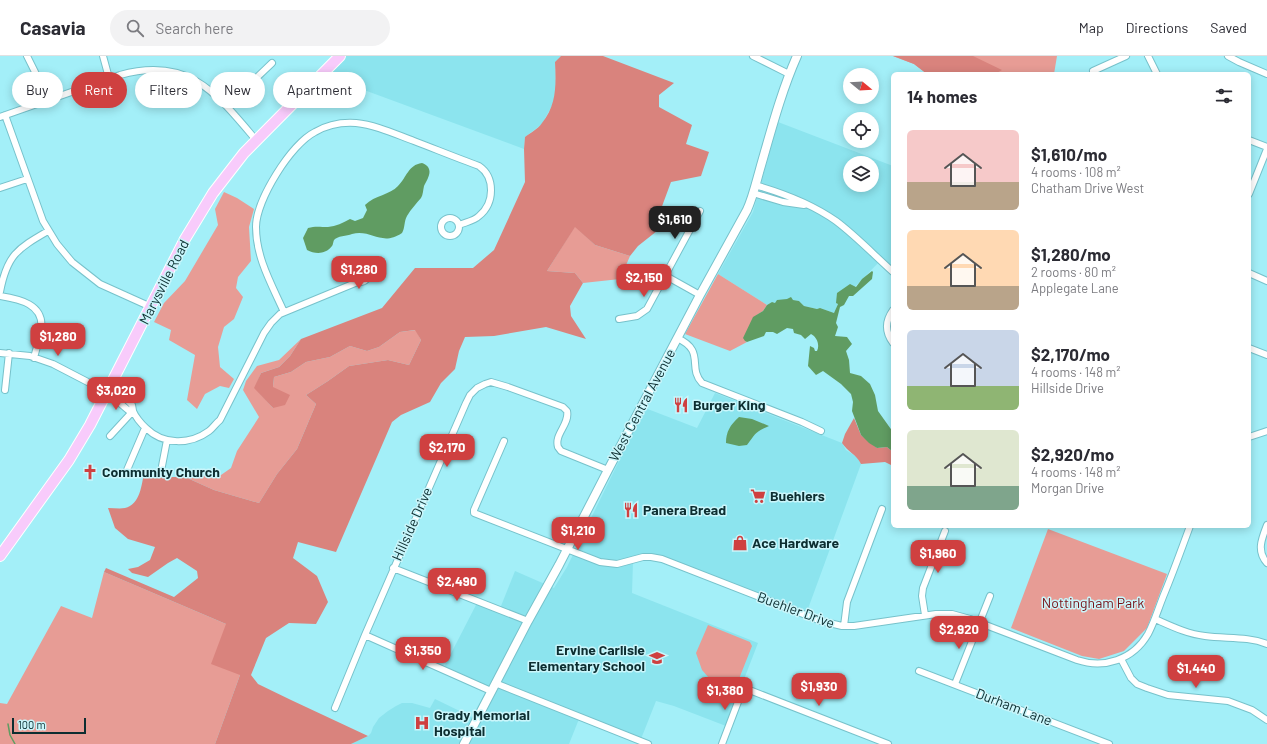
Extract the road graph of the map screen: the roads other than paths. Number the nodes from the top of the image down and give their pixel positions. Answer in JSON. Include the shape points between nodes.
{"nodes":[{"id":1,"x":27,"y":56,"type":"edge"},
{"id":2,"x":102,"y":56,"type":"edge"},
{"id":3,"x":340,"y":56,"type":"edge"},
{"id":4,"x":753,"y":56,"type":"edge"},
{"id":5,"x":797,"y":56,"type":"edge"},
{"id":6,"x":1126,"y":56,"type":"edge"},
{"id":7,"x":1148,"y":56,"type":"edge"},
{"id":8,"x":1228,"y":56,"type":"edge"},
{"id":9,"x":272,"y":63,"type":"dead end"},
{"id":10,"x":1093,"y":71,"type":"dead end"},
{"id":11,"x":35,"y":72,"type":"edge"},
{"id":12,"x":108,"y":72,"type":"edge"},
{"id":13,"x":263,"y":72,"type":"edge"},
{"id":14,"x":1156,"y":72,"type":"edge"},
{"id":15,"x":127,"y":73,"type":"edge"},
{"id":16,"x":789,"y":74,"type":"junction"},
{"id":17,"x":1267,"y":74,"type":"edge"},
{"id":18,"x":210,"y":90,"type":"edge"},
{"id":19,"x":25,"y":108,"type":"edge"},
{"id":20,"x":229,"y":108,"type":"edge"},
{"id":21,"x":2,"y":116,"type":"edge"},
{"id":22,"x":256,"y":140,"type":"junction"},
{"id":23,"x":1251,"y":141,"type":"edge"},
{"id":24,"x":1267,"y":148,"type":"edge"},
{"id":25,"x":27,"y":179,"type":"junction"},
{"id":26,"x":0,"y":188,"type":"edge"},
{"id":27,"x":754,"y":189,"type":"junction"},
{"id":28,"x":1251,"y":189,"type":"edge"},
{"id":29,"x":700,"y":211,"type":"dead end"},
{"id":30,"x":459,"y":225,"type":"dead end"},
{"id":31,"x":48,"y":231,"type":"junction"},
{"id":32,"x":891,"y":270,"type":"edge"},
{"id":33,"x":1251,"y":274,"type":"edge"},
{"id":34,"x":666,"y":276,"type":"junction"},
{"id":35,"x":360,"y":281,"type":"dead end"},
{"id":36,"x":1267,"y":281,"type":"edge"},
{"id":37,"x":0,"y":292,"type":"edge"},
{"id":38,"x":700,"y":295,"type":"junction"},
{"id":39,"x":0,"y":296,"type":"edge"},
{"id":40,"x":151,"y":307,"type":"junction"},
{"id":41,"x":284,"y":312,"type":"junction"},
{"id":42,"x":891,"y":313,"type":"edge"},
{"id":43,"x":619,"y":318,"type":"dead end"},
{"id":44,"x":677,"y":338,"type":"junction"},
{"id":45,"x":891,"y":339,"type":"edge"},
{"id":46,"x":1251,"y":349,"type":"edge"},
{"id":47,"x":0,"y":352,"type":"edge"},
{"id":48,"x":9,"y":353,"type":"junction"},
{"id":49,"x":1267,"y":355,"type":"edge"},
{"id":50,"x":34,"y":358,"type":"junction"},
{"id":51,"x":6,"y":390,"type":"dead end"},
{"id":52,"x":107,"y":392,"type":"junction"},
{"id":53,"x":133,"y":411,"type":"junction"},
{"id":54,"x":145,"y":428,"type":"junction"},
{"id":55,"x":821,"y":430,"type":"dead end"},
{"id":56,"x":1267,"y":431,"type":"edge"},
{"id":57,"x":110,"y":436,"type":"dead end"},
{"id":58,"x":1251,"y":436,"type":"edge"},
{"id":59,"x":167,"y":440,"type":"junction"},
{"id":60,"x":504,"y":441,"type":"dead end"},
{"id":61,"x":162,"y":466,"type":"dead end"},
{"id":62,"x":128,"y":470,"type":"dead end"},
{"id":63,"x":608,"y":470,"type":"junction"},
{"id":64,"x":882,"y":509,"type":"dead end"},
{"id":65,"x":1267,"y":524,"type":"edge"},
{"id":66,"x":1189,"y":528,"type":"edge"},
{"id":67,"x":945,"y":531,"type":"dead end"},
{"id":68,"x":567,"y":550,"type":"junction"},
{"id":69,"x":0,"y":556,"type":"edge"},
{"id":70,"x":1267,"y":563,"type":"edge"},
{"id":71,"x":394,"y":568,"type":"junction"},
{"id":72,"x":990,"y":596,"type":"dead end"},
{"id":73,"x":925,"y":615,"type":"junction"},
{"id":74,"x":1155,"y":619,"type":"junction"},
{"id":75,"x":528,"y":621,"type":"junction"},
{"id":76,"x":979,"y":622,"type":"junction"},
{"id":77,"x":844,"y":626,"type":"junction"},
{"id":78,"x":365,"y":635,"type":"junction"},
{"id":79,"x":1267,"y":644,"type":"edge"},
{"id":80,"x":1121,"y":659,"type":"junction"},
{"id":81,"x":919,"y":671,"type":"dead end"},
{"id":82,"x":495,"y":683,"type":"junction"},
{"id":83,"x":955,"y":684,"type":"junction"},
{"id":84,"x":491,"y":691,"type":"junction"},
{"id":85,"x":335,"y":708,"type":"dead end"},
{"id":86,"x":1267,"y":720,"type":"edge"},
{"id":87,"x":464,"y":744,"type":"edge"},
{"id":88,"x":648,"y":744,"type":"edge"},
{"id":89,"x":722,"y":744,"type":"edge"},
{"id":90,"x":888,"y":744,"type":"edge"},
{"id":91,"x":1108,"y":744,"type":"edge"}],
"edges":[{"from":1,"to":11,"type":"street"},
{"from":2,"to":12,"type":"street"},
{"from":3,"to":22,"type":"highway","name":"Marysville Road"},
{"from":4,"to":16,"type":"street"},
{"from":5,"to":16,"type":"main road","name":"West Central Avenue"},
{"from":6,"to":10,"type":"street"},
{"from":7,"to":14,"type":"street"},
{"from":8,"to":17,"type":"street"},
{"from":9,"to":13,"type":"street"},
{"from":15,"to":18,"type":"street","via":[[151,69],[175,72]]},
{"from":16,"to":27,"type":"main road","name":"West Central Avenue"},
{"from":19,"to":21,"type":"street"},
{"from":20,"to":22,"type":"street"},
{"from":21,"to":25,"type":"street"},
{"from":22,"to":40,"type":"highway","name":"Marysville Road","via":[[207,202]]},
{"from":23,"to":24,"type":"street"},
{"from":24,"to":28,"type":"street"},
{"from":25,"to":26,"type":"street"},
{"from":25,"to":31,"type":"street"},
{"from":27,"to":32,"type":"street","via":[[783,202],[809,206],[822,212],[837,222]]},
{"from":27,"to":38,"type":"main road","name":"West Central Avenue","via":[[744,216]]},
{"from":29,"to":34,"type":"street"},
{"from":30,"to":41,"type":"street","via":[[479,216],[485,211],[490,200],[488,176],[479,166],[377,127],[342,123],[314,132],[302,140],[282,166],[264,196],[256,220],[259,250],[265,270]]},
{"from":31,"to":37,"type":"street","via":[[24,245],[13,256],[4,273]]},
{"from":31,"to":40,"type":"street","via":[[65,255],[89,276],[113,291]]},
{"from":33,"to":36,"type":"street"},
{"from":34,"to":38,"type":"street"},
{"from":34,"to":43,"type":"street","via":[[644,312],[636,316]]},
{"from":35,"to":41,"type":"street"},
{"from":38,"to":44,"type":"main road","name":"West Central Avenue"},
{"from":39,"to":50,"type":"street","via":[[22,300],[38,313],[41,330]]},
{"from":40,"to":52,"type":"highway","name":"Marysville Road"},
{"from":41,"to":59,"type":"street","via":[[264,333],[220,420],[210,431],[183,442]]},
{"from":42,"to":45,"type":"street","via":[[887,325]]},
{"from":44,"to":55,"type":"street","via":[[692,349],[698,377],[702,383]]},
{"from":44,"to":63,"type":"main road","name":"West Central Avenue"},
{"from":46,"to":49,"type":"street"},
{"from":47,"to":48,"type":"street"},
{"from":48,"to":50,"type":"street"},
{"from":48,"to":51,"type":"street"},
{"from":50,"to":52,"type":"street","via":[[53,364]]},
{"from":52,"to":53,"type":"street","via":[[119,394],[132,405]]},
{"from":52,"to":69,"type":"highway","name":"Marysville Road","via":[[69,460]]},
{"from":53,"to":54,"type":"street"},
{"from":53,"to":57,"type":"street"},
{"from":54,"to":59,"type":"street"},
{"from":54,"to":62,"type":"street"},
{"from":56,"to":58,"type":"street"},
{"from":59,"to":61,"type":"street"},
{"from":60,"to":68,"type":"street","name":"Buehler Drive","via":[[474,513]]},
{"from":63,"to":68,"type":"main road","name":"West Central Avenue"},
{"from":63,"to":71,"type":"street","name":"Hillside Drive","via":[[558,447],[558,438],[568,418],[568,411],[563,407],[498,383],[480,385],[466,403]]},
{"from":64,"to":77,"type":"street","via":[[847,602]]},
{"from":65,"to":70,"type":"street","via":[[1260,549]]},
{"from":66,"to":74,"type":"street"},
{"from":67,"to":73,"type":"street","via":[[923,588]]},
{"from":68,"to":75,"type":"main road","name":"West Central Avenue"},
{"from":68,"to":77,"type":"street","name":"Buehler Drive","via":[[606,564],[620,564],[643,557],[662,559],[821,621]]},
{"from":71,"to":75,"type":"street"},
{"from":71,"to":78,"type":"street","name":"Hillside Drive"},
{"from":72,"to":76,"type":"street"},
{"from":73,"to":76,"type":"street","name":"Buehler Drive","via":[[952,614]]},
{"from":73,"to":77,"type":"street","name":"Buehler Drive"},
{"from":74,"to":79,"type":"street","via":[[1194,634],[1249,638]]},
{"from":74,"to":80,"type":"street","via":[[1143,641]]},
{"from":75,"to":82,"type":"main road","name":"West Central Avenue"},
{"from":76,"to":80,"type":"street","name":"Buehler Drive","via":[[1084,662],[1098,664]]},
{"from":76,"to":83,"type":"street"},
{"from":78,"to":84,"type":"street"},
{"from":78,"to":85,"type":"street","name":"Hillside Drive"},
{"from":80,"to":86,"type":"street","via":[[1137,684],[1168,695],[1228,701],[1252,710]]},
{"from":81,"to":83,"type":"street","name":"Durham Lane"},
{"from":82,"to":84,"type":"main road","name":"West Central Avenue"},
{"from":82,"to":88,"type":"street"},
{"from":83,"to":91,"type":"street","name":"Durham Lane"},
{"from":84,"to":87,"type":"main road","name":"West Central Avenue"},
{"from":89,"to":90,"type":"street","via":[[741,694],[746,690]]}]}
